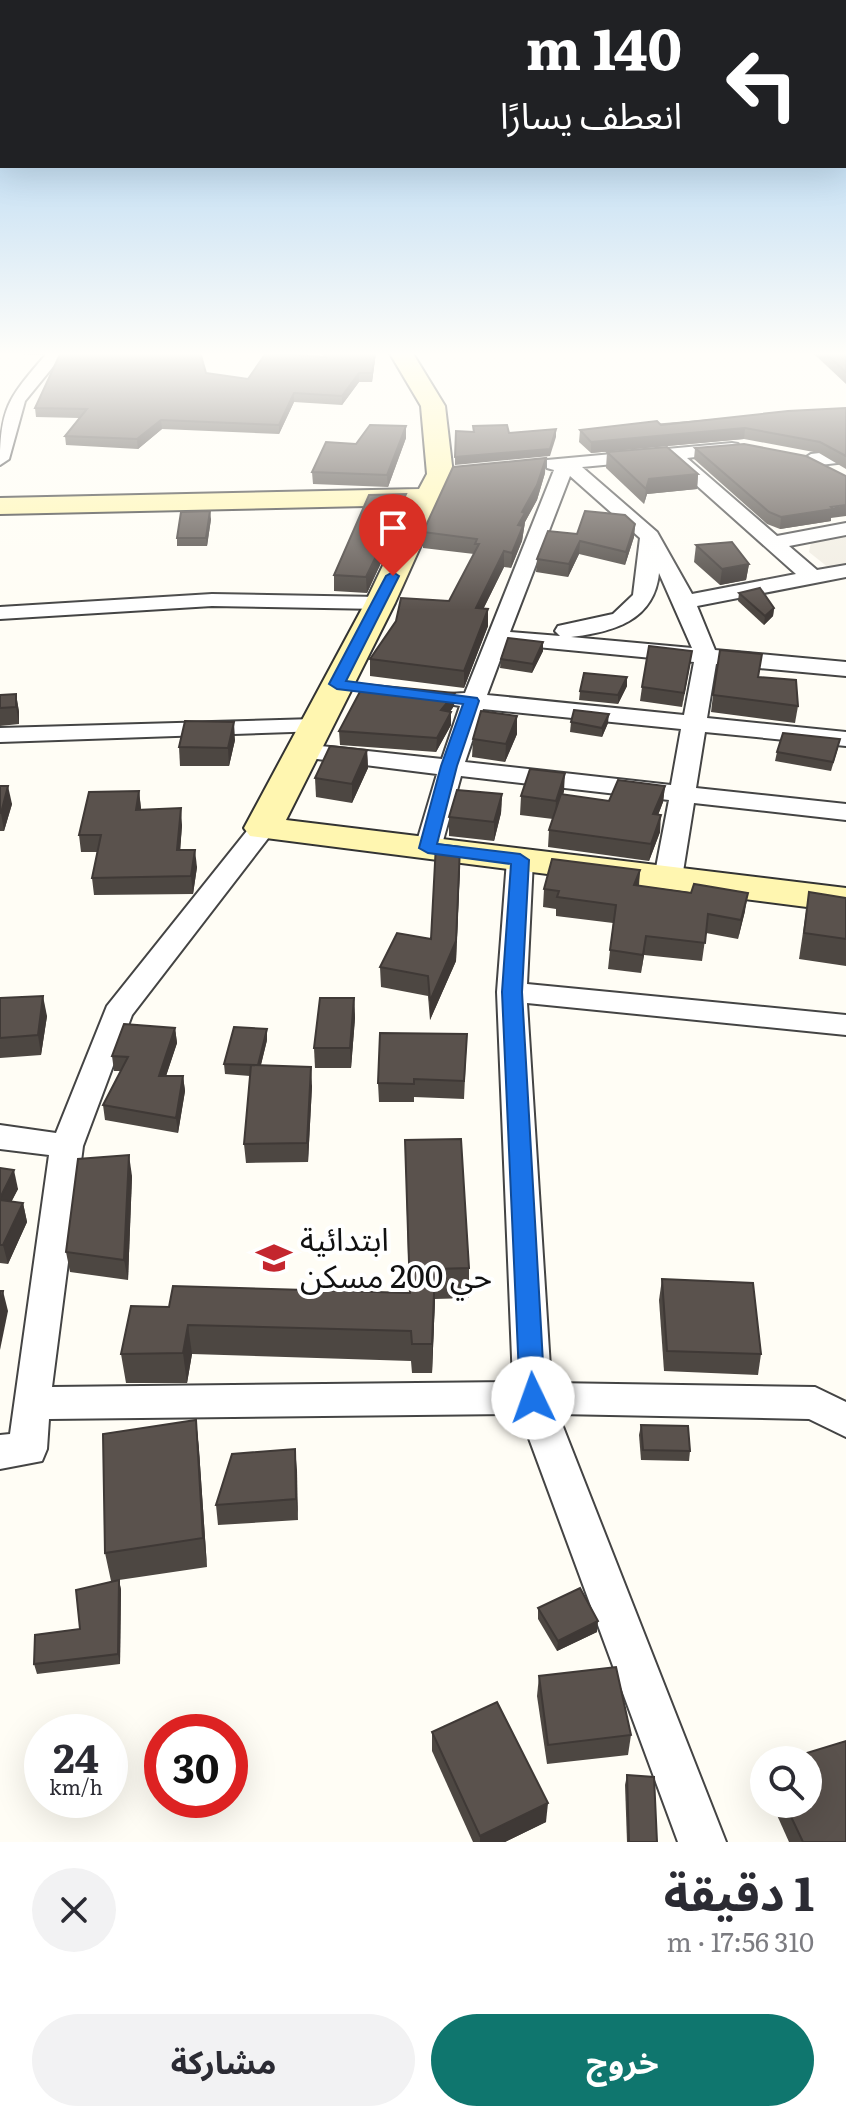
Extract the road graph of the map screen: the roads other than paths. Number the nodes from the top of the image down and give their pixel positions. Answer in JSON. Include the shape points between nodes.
{"nodes":[{"id":1,"x":3,"y":438,"type":"edge"},
{"id":2,"x":437,"y":438,"type":"edge"},
{"id":3,"x":758,"y":449,"type":"edge"},
{"id":4,"x":672,"y":454,"type":"junction"},
{"id":5,"x":846,"y":456,"type":"edge"},
{"id":6,"x":0,"y":459,"type":"edge"},
{"id":7,"x":566,"y":463,"type":"junction"},
{"id":8,"x":534,"y":466,"type":"edge"},
{"id":9,"x":843,"y":479,"type":"edge"},
{"id":10,"x":442,"y":481,"type":"junction"},
{"id":11,"x":0,"y":506,"type":"edge"},
{"id":12,"x":846,"y":529,"type":"edge"},
{"id":13,"x":650,"y":536,"type":"junction"},
{"id":14,"x":772,"y":543,"type":"junction"},
{"id":15,"x":846,"y":572,"type":"edge"},
{"id":16,"x":813,"y":578,"type":"junction"},
{"id":17,"x":685,"y":602,"type":"junction"},
{"id":18,"x":380,"y":603,"type":"junction"},
{"id":19,"x":0,"y":613,"type":"edge"},
{"id":20,"x":497,"y":637,"type":"junction"},
{"id":21,"x":706,"y":655,"type":"junction"},
{"id":22,"x":846,"y":669,"type":"edge"},
{"id":23,"x":427,"y":695,"type":"edge"},
{"id":24,"x":472,"y":701,"type":"junction"},
{"id":25,"x":695,"y":725,"type":"junction"},
{"id":26,"x":0,"y":735,"type":"edge"},
{"id":27,"x":308,"y":739,"type":"junction"},
{"id":28,"x":846,"y":739,"type":"edge"},
{"id":29,"x":449,"y":766,"type":"junction"},
{"id":30,"x":683,"y":791,"type":"junction"},
{"id":31,"x":846,"y":812,"type":"edge"},
{"id":32,"x":263,"y":828,"type":"junction"},
{"id":33,"x":428,"y":848,"type":"junction"},
{"id":34,"x":520,"y":860,"type":"junction"},
{"id":35,"x":668,"y":878,"type":"junction"},
{"id":36,"x":846,"y":900,"type":"edge"},
{"id":37,"x":512,"y":992,"type":"junction"},
{"id":38,"x":846,"y":1025,"type":"edge"},
{"id":39,"x":0,"y":1137,"type":"edge"},
{"id":40,"x":67,"y":1146,"type":"junction"},
{"id":41,"x":533,"y":1398,"type":"junction"},
{"id":42,"x":31,"y":1403,"type":"junction"},
{"id":43,"x":846,"y":1421,"type":"edge"},
{"id":44,"x":0,"y":1452,"type":"edge"},
{"id":45,"x":702,"y":1842,"type":"edge"}],
"edges":[{"from":1,"to":6,"type":"street"},
{"from":2,"to":10,"type":"street"},
{"from":3,"to":4,"type":"street"},
{"from":4,"to":7,"type":"street"},
{"from":4,"to":14,"type":"street"},
{"from":5,"to":9,"type":"street","via":[[804,458]]},
{"from":7,"to":8,"type":"street"},
{"from":7,"to":13,"type":"street"},
{"from":7,"to":20,"type":"street"},
{"from":10,"to":11,"type":"street"},
{"from":10,"to":18,"type":"street"},
{"from":12,"to":14,"type":"street"},
{"from":13,"to":17,"type":"street"},
{"from":13,"to":20,"type":"street","via":[[644,594],[628,615],[595,628]]},
{"from":14,"to":16,"type":"street"},
{"from":15,"to":16,"type":"street"},
{"from":16,"to":17,"type":"street"},
{"from":17,"to":21,"type":"street"},
{"from":18,"to":19,"type":"street","via":[[212,600]]},
{"from":18,"to":27,"type":"street","via":[[352,686]]},
{"from":20,"to":21,"type":"street"},
{"from":20,"to":24,"type":"street"},
{"from":21,"to":22,"type":"street"},
{"from":21,"to":25,"type":"street"},
{"from":23,"to":24,"type":"street"},
{"from":24,"to":25,"type":"street"},
{"from":24,"to":29,"type":"street"},
{"from":25,"to":28,"type":"street"},
{"from":25,"to":30,"type":"street"},
{"from":26,"to":27,"type":"street"},
{"from":27,"to":29,"type":"street"},
{"from":27,"to":32,"type":"street"},
{"from":29,"to":30,"type":"street"},
{"from":29,"to":33,"type":"street"},
{"from":30,"to":31,"type":"street"},
{"from":30,"to":35,"type":"street"},
{"from":32,"to":33,"type":"street"},
{"from":32,"to":40,"type":"street","via":[[118,1013]]},
{"from":33,"to":34,"type":"street"},
{"from":34,"to":35,"type":"street"},
{"from":34,"to":37,"type":"street"},
{"from":35,"to":36,"type":"street"},
{"from":37,"to":38,"type":"street"},
{"from":37,"to":41,"type":"street"},
{"from":39,"to":40,"type":"street"},
{"from":40,"to":42,"type":"street"},
{"from":41,"to":42,"type":"street"},
{"from":41,"to":43,"type":"street","via":[[815,1403]]},
{"from":41,"to":45,"type":"street"},
{"from":42,"to":44,"type":"street","via":[[28,1449]]}]}
